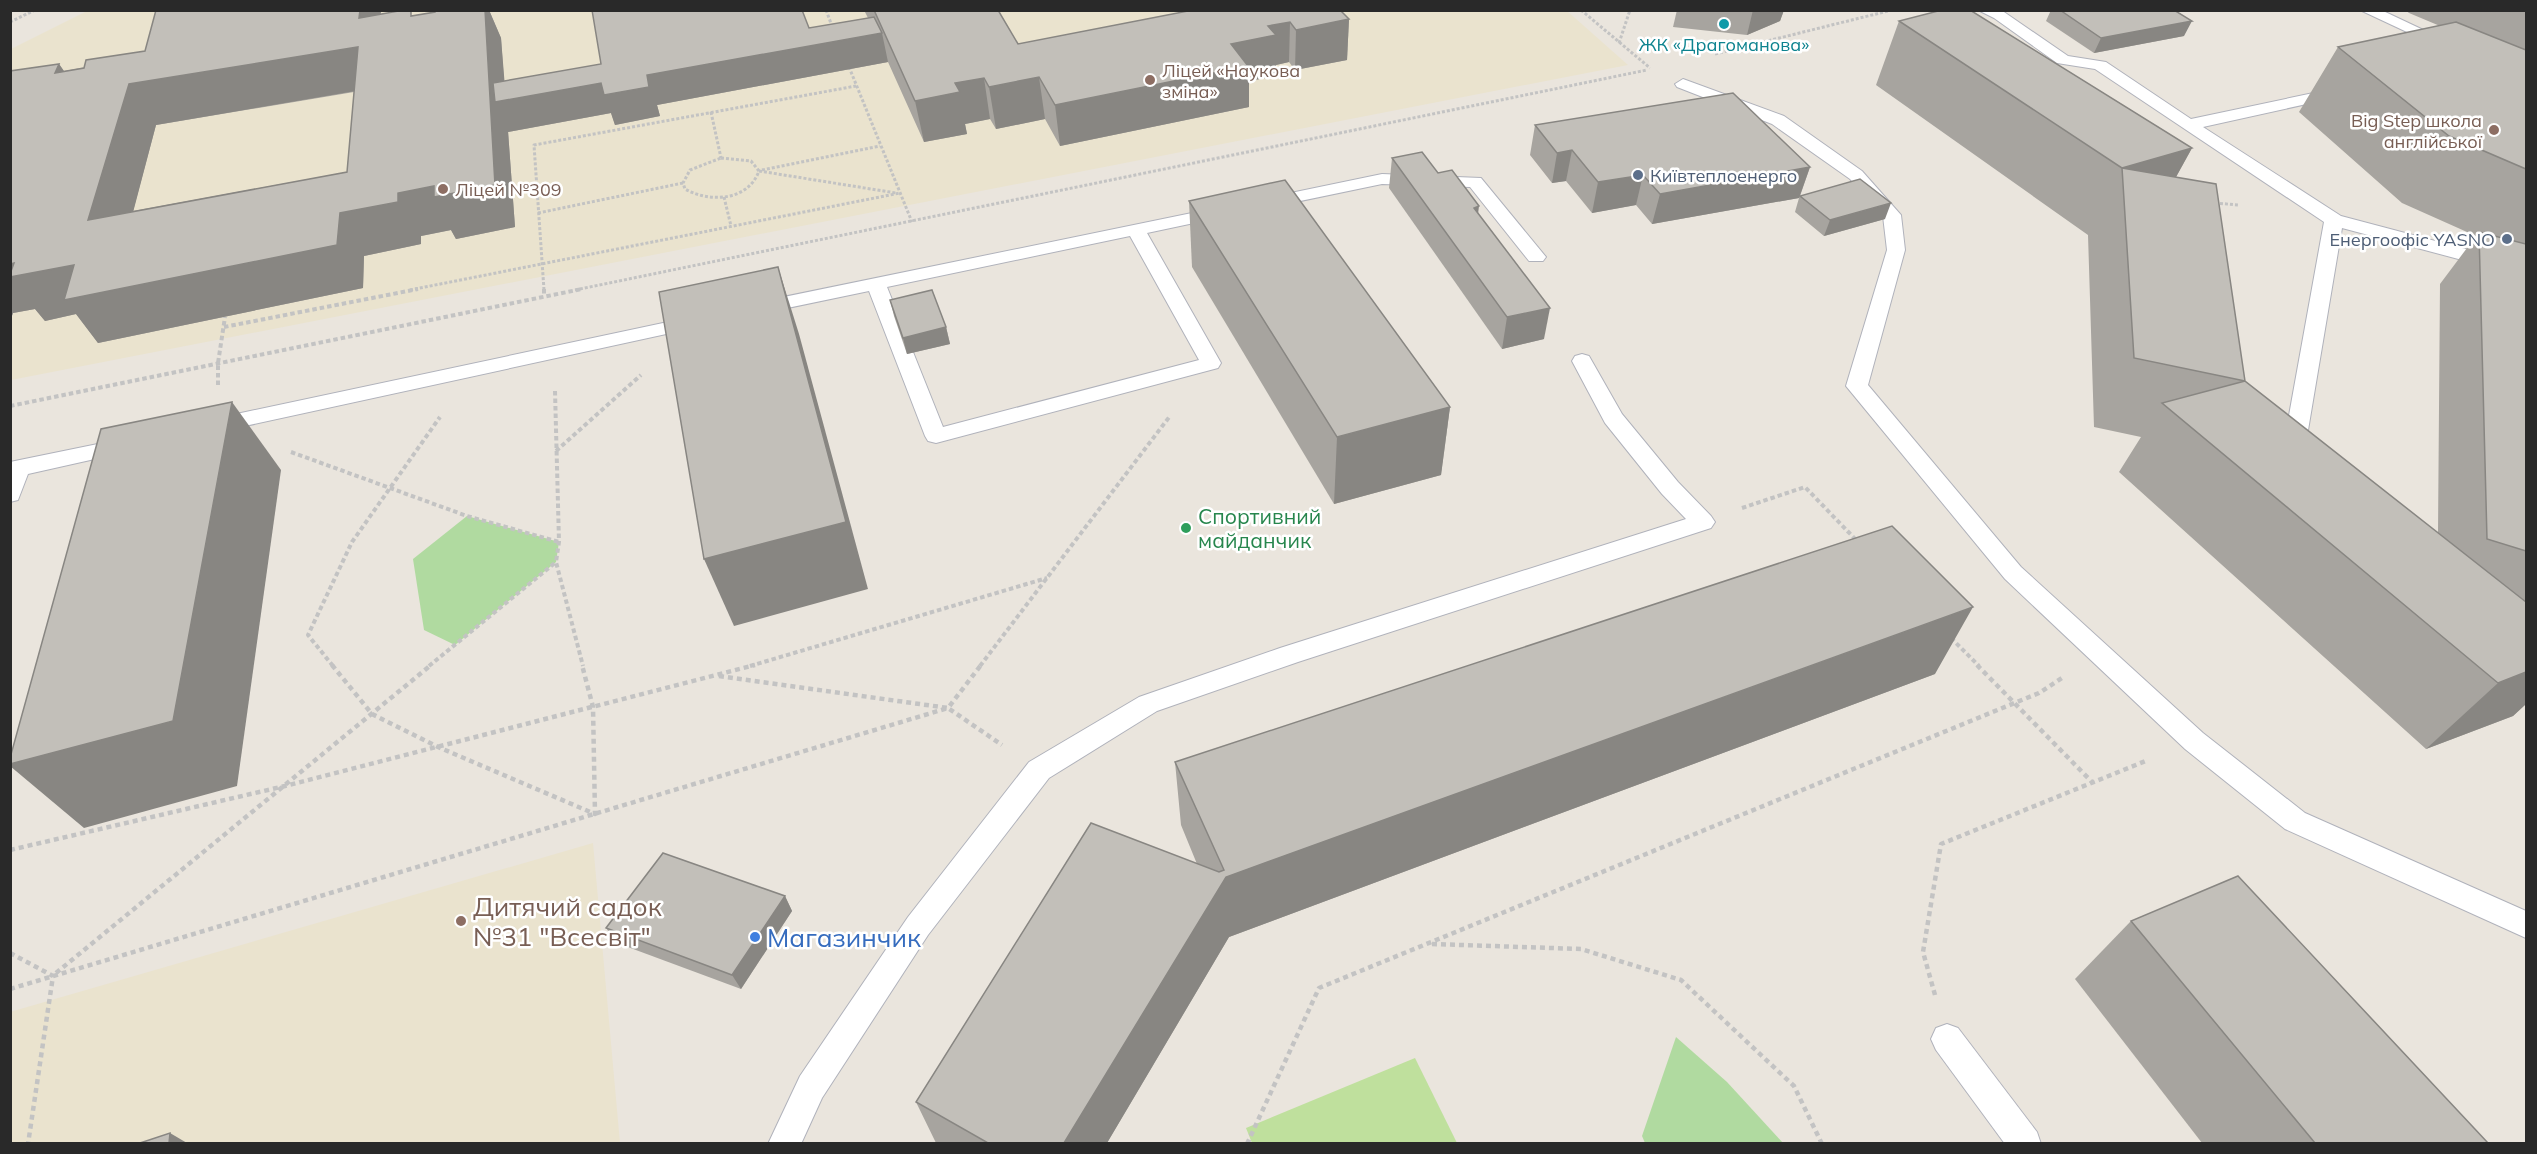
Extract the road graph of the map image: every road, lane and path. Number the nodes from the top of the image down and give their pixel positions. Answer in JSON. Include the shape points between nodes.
{"nodes":[{"id":1,"x":35,"y":10,"type":"edge"},
{"id":2,"x":825,"y":10,"type":"edge"},
{"id":3,"x":1581,"y":10,"type":"edge"},
{"id":4,"x":1630,"y":10,"type":"edge"},
{"id":5,"x":1892,"y":10,"type":"edge"},
{"id":6,"x":2020,"y":10,"type":"edge"},
{"id":7,"x":2367,"y":10,"type":"edge"},
{"id":8,"x":1992,"y":13,"type":"edge"},
{"id":9,"x":10,"y":22,"type":"edge"},
{"id":10,"x":834,"y":32,"type":"edge"},
{"id":11,"x":1619,"y":43,"type":"junction"},
{"id":12,"x":2460,"y":50,"type":"edge"},
{"id":13,"x":1709,"y":55,"type":"dead end"},
{"id":14,"x":846,"y":61,"type":"edge"},
{"id":15,"x":1683,"y":84,"type":"dead end"},
{"id":16,"x":856,"y":86,"type":"junction"},
{"id":17,"x":2359,"y":88,"type":"edge"},
{"id":18,"x":711,"y":112,"type":"junction"},
{"id":19,"x":2188,"y":125,"type":"junction"},
{"id":20,"x":880,"y":146,"type":"junction"},
{"id":21,"x":721,"y":158,"type":"junction"},
{"id":22,"x":759,"y":171,"type":"junction"},
{"id":23,"x":683,"y":183,"type":"junction"},
{"id":24,"x":900,"y":193,"type":"junction"},
{"id":25,"x":724,"y":197,"type":"junction"},
{"id":26,"x":2210,"y":202,"type":"edge"},
{"id":27,"x":2247,"y":206,"type":"dead end"},
{"id":28,"x":538,"y":213,"type":"junction"},
{"id":29,"x":2334,"y":220,"type":"junction"},
{"id":30,"x":912,"y":222,"type":"junction"},
{"id":31,"x":731,"y":226,"type":"junction"},
{"id":32,"x":1136,"y":230,"type":"junction"},
{"id":33,"x":1536,"y":257,"type":"dead end"},
{"id":34,"x":542,"y":263,"type":"junction"},
{"id":35,"x":2526,"y":271,"type":"edge"},
{"id":36,"x":876,"y":283,"type":"junction"},
{"id":37,"x":544,"y":296,"type":"junction"},
{"id":38,"x":737,"y":313,"type":"edge"},
{"id":39,"x":225,"y":317,"type":"dead end"},
{"id":40,"x":714,"y":318,"type":"edge"},
{"id":41,"x":224,"y":327,"type":"junction"},
{"id":42,"x":1582,"y":361,"type":"dead end"},
{"id":43,"x":218,"y":363,"type":"junction"},
{"id":44,"x":1210,"y":363,"type":"junction"},
{"id":45,"x":648,"y":368,"type":"dead end"},
{"id":46,"x":555,"y":383,"type":"dead end"},
{"id":47,"x":10,"y":406,"type":"edge"},
{"id":48,"x":443,"y":413,"type":"dead end"},
{"id":49,"x":218,"y":425,"type":"junction"},
{"id":50,"x":194,"y":430,"type":"edge"},
{"id":51,"x":148,"y":440,"type":"edge"},
{"id":52,"x":556,"y":452,"type":"junction"},
{"id":53,"x":15,"y":469,"type":"edge"},
{"id":54,"x":2290,"y":474,"type":"edge"},
{"id":55,"x":391,"y":488,"type":"junction"},
{"id":56,"x":10,"y":494,"type":"edge"},
{"id":57,"x":1703,"y":522,"type":"junction"},
{"id":58,"x":559,"y":542,"type":"junction"},
{"id":59,"x":1864,"y":547,"type":"edge"},
{"id":60,"x":556,"y":562,"type":"junction"},
{"id":61,"x":1047,"y":578,"type":"junction"},
{"id":62,"x":1947,"y":634,"type":"edge"},
{"id":63,"x":2100,"y":652,"type":"junction"},
{"id":64,"x":717,"y":676,"type":"junction"},
{"id":65,"x":2013,"y":703,"type":"junction"},
{"id":66,"x":593,"y":708,"type":"junction"},
{"id":67,"x":948,"y":708,"type":"junction"},
{"id":68,"x":372,"y":714,"type":"junction"},
{"id":69,"x":2193,"y":741,"type":"junction"},
{"id":70,"x":438,"y":747,"type":"junction"},
{"id":71,"x":1039,"y":770,"type":"junction"},
{"id":72,"x":2093,"y":783,"type":"junction"},
{"id":73,"x":285,"y":786,"type":"junction"},
{"id":74,"x":595,"y":814,"type":"junction"},
{"id":75,"x":10,"y":850,"type":"edge"},
{"id":76,"x":2526,"y":925,"type":"edge"},
{"id":77,"x":1428,"y":944,"type":"junction"},
{"id":78,"x":10,"y":953,"type":"edge"},
{"id":79,"x":53,"y":976,"type":"junction"},
{"id":80,"x":10,"y":988,"type":"edge"},
{"id":81,"x":1947,"y":1039,"type":"joint"},
{"id":82,"x":28,"y":1143,"type":"edge"},
{"id":83,"x":784,"y":1143,"type":"edge"},
{"id":84,"x":1246,"y":1143,"type":"edge"},
{"id":85,"x":1822,"y":1143,"type":"edge"},
{"id":86,"x":2025,"y":1143,"type":"edge"}],
"edges":[{"from":1,"to":9,"type":"path"},
{"from":2,"to":10,"type":"path"},
{"from":3,"to":11,"type":"path"},
{"from":4,"to":11,"type":"path"},
{"from":5,"to":13,"type":"path"},
{"from":6,"to":8,"type":"lane"},
{"from":7,"to":12,"type":"lane"},
{"from":8,"to":19,"type":"lane","via":[[2062,60],[2100,65]]},
{"from":11,"to":30,"type":"path","via":[[1652,69]]},
{"from":14,"to":16,"type":"path"},
{"from":15,"to":63,"type":"lane","via":[[1778,120],[1856,175],[1892,214],[1896,250],[1857,386],[2013,573]]},
{"from":16,"to":18,"type":"path"},
{"from":16,"to":20,"type":"path"},
{"from":17,"to":19,"type":"lane"},
{"from":18,"to":21,"type":"path"},
{"from":18,"to":28,"type":"path","via":[[534,145]]},
{"from":19,"to":29,"type":"lane"},
{"from":20,"to":22,"type":"path"},
{"from":20,"to":24,"type":"path"},
{"from":21,"to":22,"type":"path","via":[[751,161]]},
{"from":21,"to":23,"type":"path","via":[[690,170]]},
{"from":22,"to":24,"type":"path"},
{"from":22,"to":25,"type":"path","via":[[753,184]]},
{"from":23,"to":25,"type":"path","via":[[691,194]]},
{"from":23,"to":28,"type":"path"},
{"from":24,"to":30,"type":"path"},
{"from":24,"to":31,"type":"path"},
{"from":25,"to":31,"type":"path"},
{"from":26,"to":27,"type":"path"},
{"from":28,"to":34,"type":"path"},
{"from":29,"to":35,"type":"lane"},
{"from":29,"to":54,"type":"lane"},
{"from":30,"to":37,"type":"path"},
{"from":31,"to":34,"type":"path"},
{"from":32,"to":33,"type":"lane","via":[[1382,178],[1475,182]]},
{"from":32,"to":36,"type":"lane"},
{"from":32,"to":44,"type":"lane"},
{"from":34,"to":37,"type":"path"},
{"from":34,"to":41,"type":"path"},
{"from":36,"to":38,"type":"lane"},
{"from":36,"to":44,"type":"lane","via":[[936,436]]},
{"from":37,"to":43,"type":"path"},
{"from":39,"to":41,"type":"path"},
{"from":40,"to":49,"type":"lane"},
{"from":41,"to":43,"type":"path"},
{"from":42,"to":57,"type":"lane","via":[[1613,418]]},
{"from":43,"to":47,"type":"path"},
{"from":43,"to":49,"type":"path"},
{"from":44,"to":61,"type":"path"},
{"from":45,"to":52,"type":"path"},
{"from":46,"to":52,"type":"path"},
{"from":48,"to":55,"type":"path"},
{"from":49,"to":50,"type":"lane"},
{"from":49,"to":55,"type":"path"},
{"from":51,"to":53,"type":"lane"},
{"from":52,"to":58,"type":"path"},
{"from":53,"to":56,"type":"lane"},
{"from":55,"to":58,"type":"path","via":[[467,516]]},
{"from":55,"to":68,"type":"path","via":[[352,542],[308,635]]},
{"from":57,"to":59,"type":"path","via":[[1805,487]]},
{"from":57,"to":71,"type":"lane","via":[[1148,704]]},
{"from":58,"to":60,"type":"path"},
{"from":60,"to":66,"type":"path"},
{"from":60,"to":68,"type":"path"},
{"from":61,"to":64,"type":"path"},
{"from":61,"to":67,"type":"path"},
{"from":62,"to":65,"type":"path"},
{"from":63,"to":65,"type":"path","via":[[2039,693]]},
{"from":63,"to":69,"type":"lane"},
{"from":64,"to":66,"type":"path"},
{"from":64,"to":67,"type":"path"},
{"from":65,"to":72,"type":"path"},
{"from":65,"to":77,"type":"path"},
{"from":66,"to":70,"type":"path"},
{"from":66,"to":74,"type":"path"},
{"from":67,"to":71,"type":"path"},
{"from":67,"to":74,"type":"path"},
{"from":68,"to":70,"type":"path"},
{"from":68,"to":73,"type":"path"},
{"from":69,"to":72,"type":"path"},
{"from":69,"to":76,"type":"lane","via":[[2295,821]]},
{"from":70,"to":73,"type":"path"},
{"from":70,"to":74,"type":"path"},
{"from":71,"to":83,"type":"lane","via":[[918,926],[811,1087]]},
{"from":72,"to":81,"type":"path","via":[[1941,844],[1923,952]]},
{"from":73,"to":75,"type":"path"},
{"from":73,"to":79,"type":"path"},
{"from":74,"to":79,"type":"path"},
{"from":77,"to":84,"type":"path","via":[[1319,988]]},
{"from":77,"to":85,"type":"path","via":[[1581,948],[1681,980],[1794,1086]]},
{"from":78,"to":79,"type":"path"},
{"from":79,"to":80,"type":"path"},
{"from":79,"to":82,"type":"path"},
{"from":81,"to":86,"type":"lane"}]}
